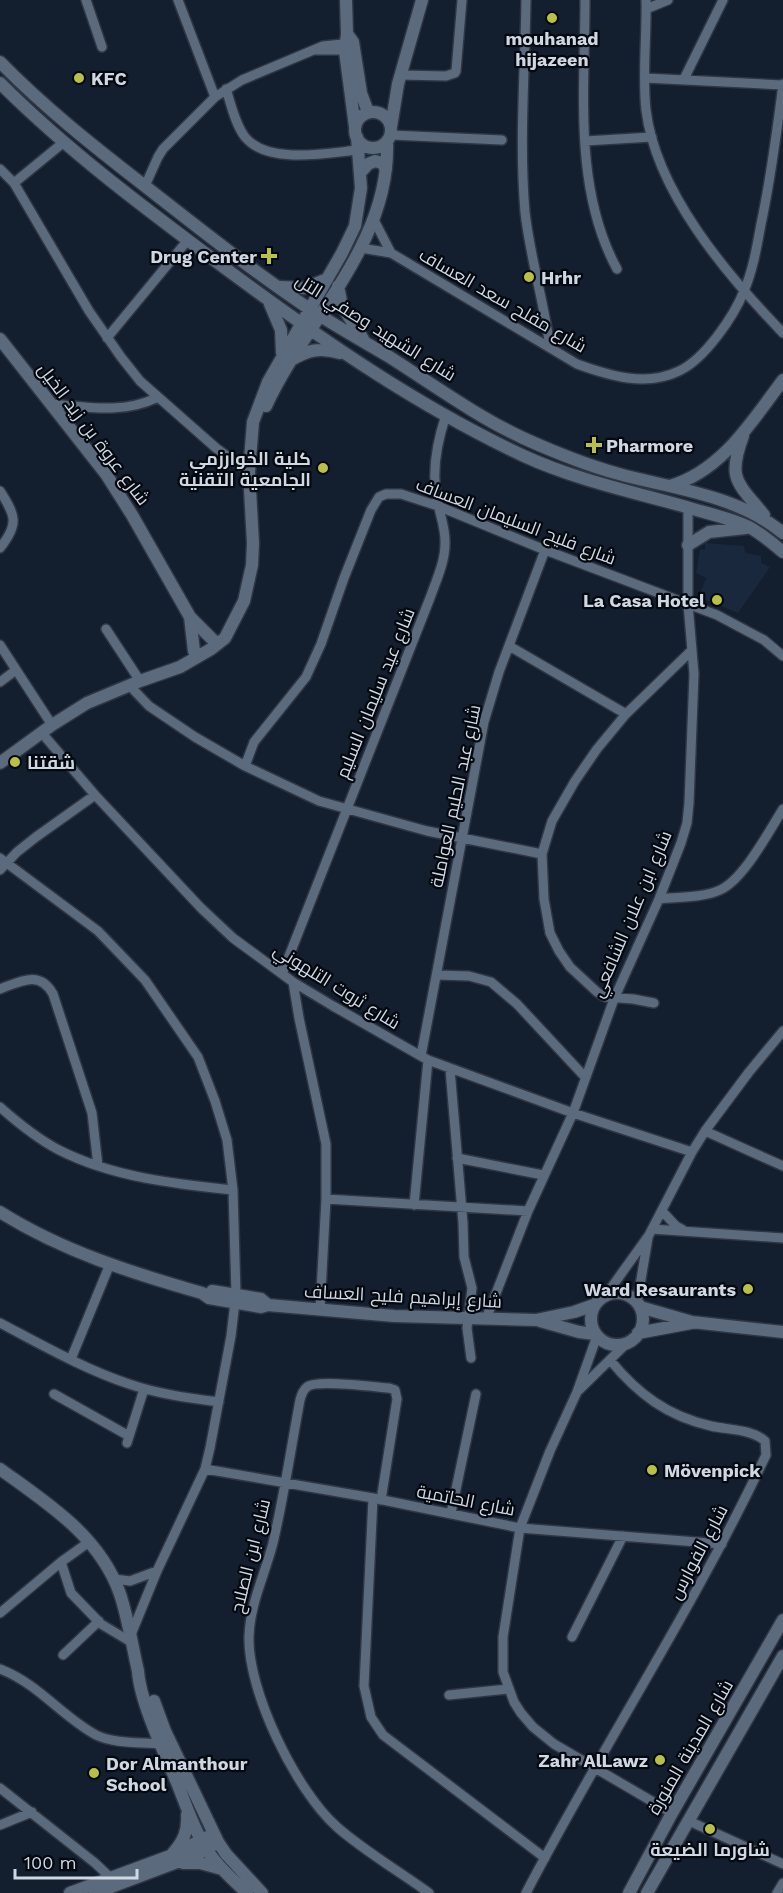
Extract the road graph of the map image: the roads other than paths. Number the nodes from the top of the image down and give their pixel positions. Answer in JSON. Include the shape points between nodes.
{"nodes":[{"id":1,"x":86,"y":0,"type":"edge"},
{"id":2,"x":178,"y":0,"type":"edge"},
{"id":3,"x":346,"y":0,"type":"edge"},
{"id":4,"x":422,"y":0,"type":"edge"},
{"id":5,"x":462,"y":0,"type":"edge"},
{"id":6,"x":526,"y":0,"type":"edge"},
{"id":7,"x":585,"y":0,"type":"edge"},
{"id":8,"x":668,"y":0,"type":"edge"},
{"id":9,"x":723,"y":0,"type":"edge"},
{"id":10,"x":646,"y":5,"type":"edge"},
{"id":11,"x":349,"y":44,"type":"junction"},
{"id":12,"x":102,"y":47,"type":"dead end"},
{"id":13,"x":0,"y":62,"type":"edge"},
{"id":14,"x":645,"y":78,"type":"junction"},
{"id":15,"x":684,"y":79,"type":"junction"},
{"id":16,"x":399,"y":80,"type":"junction"},
{"id":17,"x":0,"y":83,"type":"edge"},
{"id":18,"x":783,"y":84,"type":"edge"},
{"id":19,"x":226,"y":89,"type":"junction"},
{"id":20,"x":216,"y":97,"type":"junction"},
{"id":21,"x":372,"y":112,"type":"junction"},
{"id":22,"x":390,"y":134,"type":"junction"},
{"id":23,"x":652,"y":137,"type":"junction"},
{"id":24,"x":357,"y":138,"type":"junction"},
{"id":25,"x":502,"y":140,"type":"dead end"},
{"id":26,"x":585,"y":141,"type":"junction"},
{"id":27,"x":64,"y":142,"type":"junction"},
{"id":28,"x":0,"y":169,"type":"edge"},
{"id":29,"x":386,"y":169,"type":"junction"},
{"id":30,"x":360,"y":173,"type":"junction"},
{"id":31,"x":14,"y":183,"type":"junction"},
{"id":32,"x":145,"y":186,"type":"junction"},
{"id":33,"x":374,"y":220,"type":"junction"},
{"id":34,"x":187,"y":241,"type":"junction"},
{"id":35,"x":360,"y":248,"type":"junction"},
{"id":36,"x":391,"y":253,"type":"junction"},
{"id":37,"x":617,"y":269,"type":"dead end"},
{"id":38,"x":333,"y":282,"type":"junction"},
{"id":39,"x":277,"y":287,"type":"junction"},
{"id":40,"x":744,"y":291,"type":"junction"},
{"id":41,"x":268,"y":301,"type":"junction"},
{"id":42,"x":314,"y":312,"type":"junction"},
{"id":43,"x":305,"y":327,"type":"junction"},
{"id":44,"x":783,"y":333,"type":"edge"},
{"id":45,"x":107,"y":338,"type":"junction"},
{"id":46,"x":0,"y":339,"type":"edge"},
{"id":47,"x":366,"y":343,"type":"junction"},
{"id":48,"x":550,"y":347,"type":"junction"},
{"id":49,"x":350,"y":357,"type":"junction"},
{"id":50,"x":286,"y":359,"type":"junction"},
{"id":51,"x":783,"y":380,"type":"edge"},
{"id":52,"x":156,"y":398,"type":"junction"},
{"id":53,"x":51,"y":404,"type":"junction"},
{"id":54,"x":446,"y":415,"type":"junction"},
{"id":55,"x":744,"y":432,"type":"junction"},
{"id":56,"x":249,"y":472,"type":"junction"},
{"id":57,"x":669,"y":487,"type":"junction"},
{"id":58,"x":0,"y":491,"type":"edge"},
{"id":59,"x":438,"y":506,"type":"junction"},
{"id":60,"x":688,"y":508,"type":"junction"},
{"id":61,"x":768,"y":520,"type":"junction"},
{"id":62,"x":749,"y":528,"type":"junction"},
{"id":63,"x":783,"y":533,"type":"edge"},
{"id":64,"x":688,"y":545,"type":"junction"},
{"id":65,"x":0,"y":548,"type":"edge"},
{"id":66,"x":545,"y":550,"type":"junction"},
{"id":67,"x":783,"y":552,"type":"edge"},
{"id":68,"x":688,"y":604,"type":"junction"},
{"id":69,"x":190,"y":617,"type":"junction"},
{"id":70,"x":106,"y":629,"type":"dead end"},
{"id":71,"x":229,"y":630,"type":"junction"},
{"id":72,"x":213,"y":640,"type":"junction"},
{"id":73,"x":0,"y":645,"type":"edge"},
{"id":74,"x":509,"y":646,"type":"junction"},
{"id":75,"x":692,"y":650,"type":"junction"},
{"id":76,"x":194,"y":651,"type":"junction"},
{"id":77,"x":783,"y":656,"type":"edge"},
{"id":78,"x":16,"y":670,"type":"junction"},
{"id":79,"x":158,"y":674,"type":"junction"},
{"id":80,"x":0,"y":682,"type":"edge"},
{"id":81,"x":134,"y":683,"type":"junction"},
{"id":82,"x":626,"y":714,"type":"junction"},
{"id":83,"x":52,"y":725,"type":"junction"},
{"id":84,"x":41,"y":732,"type":"junction"},
{"id":85,"x":0,"y":763,"type":"edge"},
{"id":86,"x":245,"y":765,"type":"junction"},
{"id":87,"x":95,"y":795,"type":"junction"},
{"id":88,"x":783,"y":809,"type":"edge"},
{"id":89,"x":347,"y":810,"type":"junction"},
{"id":90,"x":462,"y":838,"type":"junction"},
{"id":91,"x":542,"y":854,"type":"junction"},
{"id":92,"x":2,"y":864,"type":"edge"},
{"id":93,"x":659,"y":899,"type":"junction"},
{"id":94,"x":282,"y":974,"type":"junction"},
{"id":95,"x":437,"y":975,"type":"junction"},
{"id":96,"x":293,"y":982,"type":"junction"},
{"id":97,"x":0,"y":989,"type":"edge"},
{"id":98,"x":614,"y":999,"type":"junction"},
{"id":99,"x":654,"y":1003,"type":"dead end"},
{"id":100,"x":783,"y":1031,"type":"edge"},
{"id":101,"x":425,"y":1058,"type":"junction"},
{"id":102,"x":450,"y":1069,"type":"junction"},
{"id":103,"x":585,"y":1077,"type":"junction"},
{"id":104,"x":0,"y":1107,"type":"edge"},
{"id":105,"x":573,"y":1113,"type":"junction"},
{"id":106,"x":705,"y":1131,"type":"junction"},
{"id":107,"x":692,"y":1152,"type":"junction"},
{"id":108,"x":457,"y":1158,"type":"junction"},
{"id":109,"x":98,"y":1166,"type":"junction"},
{"id":110,"x":783,"y":1166,"type":"edge"},
{"id":111,"x":543,"y":1175,"type":"junction"},
{"id":112,"x":233,"y":1190,"type":"junction"},
{"id":113,"x":326,"y":1199,"type":"junction"},
{"id":114,"x":414,"y":1205,"type":"junction"},
{"id":115,"x":462,"y":1208,"type":"junction"},
{"id":116,"x":528,"y":1211,"type":"junction"},
{"id":117,"x":662,"y":1211,"type":"junction"},
{"id":118,"x":0,"y":1212,"type":"edge"},
{"id":119,"x":685,"y":1231,"type":"junction"},
{"id":120,"x":650,"y":1232,"type":"junction"},
{"id":121,"x":783,"y":1238,"type":"edge"},
{"id":122,"x":110,"y":1264,"type":"junction"},
{"id":123,"x":606,"y":1295,"type":"junction"},
{"id":124,"x":236,"y":1298,"type":"junction"},
{"id":125,"x":594,"y":1305,"type":"junction"},
{"id":126,"x":639,"y":1305,"type":"junction"},
{"id":127,"x":320,"y":1310,"type":"junction"},
{"id":128,"x":468,"y":1319,"type":"junction"},
{"id":129,"x":486,"y":1319,"type":"junction"},
{"id":130,"x":536,"y":1320,"type":"junction"},
{"id":131,"x":693,"y":1322,"type":"junction"},
{"id":132,"x":0,"y":1323,"type":"edge"},
{"id":133,"x":783,"y":1332,"type":"edge"},
{"id":134,"x":639,"y":1333,"type":"junction"},
{"id":135,"x":596,"y":1335,"type":"junction"},
{"id":136,"x":628,"y":1342,"type":"junction"},
{"id":137,"x":471,"y":1358,"type":"dead end"},
{"id":138,"x":70,"y":1359,"type":"junction"},
{"id":139,"x":610,"y":1360,"type":"junction"},
{"id":140,"x":144,"y":1389,"type":"junction"},
{"id":141,"x":578,"y":1392,"type":"junction"},
{"id":142,"x":54,"y":1394,"type":"dead end"},
{"id":143,"x":476,"y":1394,"type":"dead end"},
{"id":144,"x":219,"y":1402,"type":"junction"},
{"id":145,"x":0,"y":1469,"type":"edge"},
{"id":146,"x":206,"y":1469,"type":"junction"},
{"id":147,"x":285,"y":1484,"type":"junction"},
{"id":148,"x":377,"y":1499,"type":"junction"},
{"id":149,"x":451,"y":1513,"type":"junction"},
{"id":150,"x":520,"y":1528,"type":"junction"},
{"id":151,"x":623,"y":1536,"type":"junction"},
{"id":152,"x":89,"y":1542,"type":"junction"},
{"id":153,"x":722,"y":1544,"type":"junction"},
{"id":154,"x":61,"y":1562,"type":"junction"},
{"id":155,"x":157,"y":1571,"type":"junction"},
{"id":156,"x":114,"y":1580,"type":"junction"},
{"id":157,"x":0,"y":1613,"type":"edge"},
{"id":158,"x":783,"y":1620,"type":"edge"},
{"id":159,"x":99,"y":1622,"type":"junction"},
{"id":160,"x":572,"y":1637,"type":"dead end"},
{"id":161,"x":131,"y":1640,"type":"junction"},
{"id":162,"x":63,"y":1655,"type":"dead end"},
{"id":163,"x":783,"y":1656,"type":"edge"},
{"id":164,"x":0,"y":1669,"type":"edge"},
{"id":165,"x":138,"y":1671,"type":"junction"},
{"id":166,"x":508,"y":1689,"type":"junction"},
{"id":167,"x":449,"y":1695,"type":"dead end"},
{"id":168,"x":161,"y":1744,"type":"junction"},
{"id":169,"x":594,"y":1768,"type":"junction"},
{"id":170,"x":0,"y":1788,"type":"edge"},
{"id":171,"x":186,"y":1804,"type":"junction"},
{"id":172,"x":32,"y":1812,"type":"junction"},
{"id":173,"x":672,"y":1814,"type":"junction"},
{"id":174,"x":689,"y":1821,"type":"junction"},
{"id":175,"x":0,"y":1825,"type":"edge"},
{"id":176,"x":210,"y":1841,"type":"junction"},
{"id":177,"x":545,"y":1858,"type":"junction"},
{"id":178,"x":171,"y":1860,"type":"junction"},
{"id":179,"x":783,"y":1864,"type":"edge"},
{"id":180,"x":222,"y":1869,"type":"junction"},
{"id":181,"x":114,"y":1881,"type":"junction"},
{"id":182,"x":783,"y":1883,"type":"edge"},
{"id":183,"x":70,"y":1893,"type":"edge"},
{"id":184,"x":95,"y":1893,"type":"edge"},
{"id":185,"x":247,"y":1893,"type":"edge"},
{"id":186,"x":262,"y":1893,"type":"edge"},
{"id":187,"x":429,"y":1893,"type":"edge"},
{"id":188,"x":526,"y":1893,"type":"edge"},
{"id":189,"x":629,"y":1893,"type":"edge"},
{"id":190,"x":647,"y":1893,"type":"edge"},
{"id":191,"x":777,"y":1893,"type":"edge"}],
"edges":[{"from":1,"to":12,"type":"street"},
{"from":2,"to":20,"type":"street"},
{"from":3,"to":11,"type":"street"},
{"from":4,"to":16,"type":"street"},
{"from":5,"to":16,"type":"street","via":[[455,74]]},
{"from":6,"to":48,"type":"street","via":[[525,213]]},
{"from":7,"to":26,"type":"street"},
{"from":8,"to":10,"type":"street"},
{"from":9,"to":15,"type":"street"},
{"from":10,"to":14,"type":"street"},
{"from":11,"to":19,"type":"street","via":[[327,44]]},
{"from":11,"to":21,"type":"street","via":[[361,93]]},
{"from":11,"to":24,"type":"street"},
{"from":13,"to":32,"type":"street","name":"شارع الشهيد وصفي التل","via":[[54,114]]},
{"from":14,"to":15,"type":"street"},
{"from":14,"to":23,"type":"street"},
{"from":15,"to":18,"type":"street"},
{"from":16,"to":21,"type":"street","via":[[387,102]]},
{"from":16,"to":22,"type":"street"},
{"from":17,"to":27,"type":"street","name":"شارع الشهيد وصفي التل"},
{"from":18,"to":40,"type":"street","name":"شارع مفلح سعد العساف","via":[[771,176]]},
{"from":19,"to":20,"type":"street"},
{"from":19,"to":24,"type":"street","via":[[244,136],[262,149],[290,155]]},
{"from":20,"to":32,"type":"street","via":[[163,149]]},
{"from":21,"to":22,"type":"street","via":[[385,116]]},
{"from":21,"to":24,"type":"street","via":[[358,120]]},
{"from":22,"to":24,"type":"street","via":[[383,145],[371,148]]},
{"from":22,"to":25,"type":"street"},
{"from":22,"to":29,"type":"street"},
{"from":23,"to":26,"type":"street"},
{"from":23,"to":40,"type":"street","via":[[665,173],[689,216]]},
{"from":24,"to":30,"type":"street"},
{"from":26,"to":37,"type":"street","via":[[599,232]]},
{"from":27,"to":31,"type":"street"},
{"from":27,"to":34,"type":"street","name":"شارع الشهيد وصفي التل"},
{"from":28,"to":31,"type":"street"},
{"from":29,"to":30,"type":"street","via":[[375,161]]},
{"from":29,"to":33,"type":"street"},
{"from":30,"to":38,"type":"street","via":[[355,226]]},
{"from":31,"to":45,"type":"street"},
{"from":32,"to":39,"type":"street","name":"شارع الشهيد وصفي التل"},
{"from":33,"to":35,"type":"street"},
{"from":33,"to":36,"type":"street","name":"شارع مفلح سعد العساف"},
{"from":34,"to":41,"type":"street","name":"شارع الشهيد وصفي التل"},
{"from":34,"to":45,"type":"street"},
{"from":35,"to":36,"type":"street","name":"شارع مفلح سعد العساف"},
{"from":35,"to":38,"type":"street"},
{"from":36,"to":48,"type":"street","name":"شارع مفلح سعد العساف"},
{"from":38,"to":39,"type":"street","via":[[304,288]]},
{"from":38,"to":42,"type":"street"},
{"from":38,"to":47,"type":"street","via":[[342,306]]},
{"from":39,"to":42,"type":"street","name":"شارع الشهيد وصفي التل"},
{"from":40,"to":44,"type":"street"},
{"from":40,"to":48,"type":"street","name":"شارع مفلح سعد العساف","via":[[710,347],[681,370],[668,375],[647,379],[611,376],[578,364]]},
{"from":41,"to":43,"type":"street","name":"شارع الشهيد وصفي التل"},
{"from":41,"to":50,"type":"street"},
{"from":42,"to":43,"type":"street"},
{"from":42,"to":47,"type":"street","name":"شارع الشهيد وصفي التل"},
{"from":43,"to":49,"type":"street","name":"شارع الشهيد وصفي التل"},
{"from":43,"to":50,"type":"street"},
{"from":45,"to":52,"type":"street"},
{"from":46,"to":53,"type":"street","name":"شارع عروة بن زيد الخيل"},
{"from":47,"to":57,"type":"street","name":"شارع الشهيد وصفي التل","via":[[521,437],[584,462]]},
{"from":49,"to":50,"type":"street","via":[[320,349]]},
{"from":49,"to":54,"type":"street","name":"شارع الشهيد وصفي التل"},
{"from":50,"to":56,"type":"street","via":[[250,450]]},
{"from":51,"to":55,"type":"street"},
{"from":52,"to":53,"type":"street","via":[[120,408]]},
{"from":52,"to":56,"type":"street"},
{"from":53,"to":69,"type":"street","name":"شارع عروة بن زيد الخيل","via":[[120,496]]},
{"from":54,"to":59,"type":"street","name":"شارع عيد سليمان السليم","via":[[435,465]]},
{"from":54,"to":60,"type":"street","name":"شارع الشهيد وصفي التل","via":[[541,464]]},
{"from":55,"to":57,"type":"street","via":[[709,468]]},
{"from":55,"to":61,"type":"street","via":[[734,466],[736,480]]},
{"from":56,"to":71,"type":"street","via":[[252,565],[244,601]]},
{"from":57,"to":61,"type":"street","name":"شارع الشهيد وصفي التل","via":[[732,503]]},
{"from":58,"to":65,"type":"street","via":[[14,516]]},
{"from":59,"to":66,"type":"street","name":"شارع فليح السليمان العساف"},
{"from":59,"to":86,"type":"street","name":"شارع فليح السليمان العساف","via":[[401,494],[379,497],[344,578],[315,662],[254,742]]},
{"from":59,"to":89,"type":"street","name":"شارع عيد سليمان السليم","via":[[445,533],[444,556]]},
{"from":60,"to":62,"type":"street","name":"شارع الشهيد وصفي التل"},
{"from":60,"to":64,"type":"street","name":"شارع ابن علان الشافعي"},
{"from":61,"to":63,"type":"street","name":"شارع الشهيد وصفي التل"},
{"from":62,"to":64,"type":"street","via":[[709,532]]},
{"from":62,"to":67,"type":"street","name":"شارع الشهيد وصفي التل"},
{"from":64,"to":68,"type":"street","name":"شارع ابن علان الشافعي"},
{"from":66,"to":68,"type":"street","name":"شارع فليح السليمان العساف"},
{"from":66,"to":74,"type":"street","name":"شارع عبد الحليم العواملة"},
{"from":68,"to":75,"type":"street","name":"شارع ابن علان الشافعي"},
{"from":68,"to":77,"type":"street","name":"شارع فليح السليمان العساف","via":[[746,628]]},
{"from":69,"to":72,"type":"street","name":"شارع عروة بن زيد الخيل"},
{"from":69,"to":76,"type":"street","name":"شارع عروة بن زيد الخيل"},
{"from":70,"to":81,"type":"street"},
{"from":71,"to":72,"type":"street"},
{"from":71,"to":79,"type":"street","via":[[218,645],[200,657]]},
{"from":72,"to":76,"type":"street"},
{"from":73,"to":78,"type":"street"},
{"from":74,"to":82,"type":"street"},
{"from":74,"to":90,"type":"street","name":"شارع عبد الحليم العواملة","via":[[484,722]]},
{"from":75,"to":82,"type":"street"},
{"from":75,"to":93,"type":"street","name":"شارع ابن علان الشافعي","via":[[694,698],[688,813]]},
{"from":76,"to":79,"type":"street"},
{"from":78,"to":80,"type":"street"},
{"from":78,"to":83,"type":"street"},
{"from":79,"to":81,"type":"street"},
{"from":81,"to":83,"type":"street","via":[[87,703]]},
{"from":81,"to":86,"type":"street","via":[[140,698],[161,714]]},
{"from":82,"to":91,"type":"street","via":[[575,780],[552,821]]},
{"from":83,"to":84,"type":"street"},
{"from":84,"to":85,"type":"street"},
{"from":84,"to":87,"type":"street","name":"شارع ثروت التلهوني"},
{"from":86,"to":89,"type":"street","via":[[319,801]]},
{"from":87,"to":92,"type":"street"},
{"from":87,"to":94,"type":"street","name":"شارع ثروت التلهوني","via":[[201,908],[233,938]]},
{"from":88,"to":93,"type":"street","via":[[759,848],[728,885],[712,893]]},
{"from":89,"to":90,"type":"street"},
{"from":89,"to":94,"type":"street","name":"شارع عيد سليمان السليم"},
{"from":90,"to":91,"type":"street"},
{"from":90,"to":95,"type":"street","name":"شارع عبد الحليم العواملة"},
{"from":91,"to":98,"type":"street","via":[[550,933],[570,967],[597,993]]},
{"from":92,"to":112,"type":"street","via":[[105,937],[145,980],[198,1057],[227,1140]]},
{"from":93,"to":98,"type":"street","name":"شارع ابن علان الشافعي"},
{"from":94,"to":96,"type":"street","name":"شارع ثروت التلهوني"},
{"from":95,"to":101,"type":"street","name":"شارع عبد الحليم العواملة"},
{"from":95,"to":103,"type":"street","via":[[469,976],[491,982],[517,1004]]},
{"from":96,"to":101,"type":"street","name":"شارع ثروت التلهوني"},
{"from":96,"to":113,"type":"street","via":[[323,1127]]},
{"from":97,"to":109,"type":"street","via":[[33,979],[41,980],[53,994],[92,1113]]},
{"from":98,"to":99,"type":"street"},
{"from":98,"to":103,"type":"street","name":"شارع ابن علان الشافعي"},
{"from":100,"to":106,"type":"street"},
{"from":101,"to":102,"type":"street","name":"شارع ثروت التلهوني"},
{"from":101,"to":114,"type":"street","name":"شارع عبد الحليم العواملة"},
{"from":102,"to":105,"type":"street","name":"شارع ثروت التلهوني"},
{"from":102,"to":108,"type":"street"},
{"from":103,"to":105,"type":"street","name":"شارع ابن علان الشافعي"},
{"from":104,"to":109,"type":"street","via":[[57,1149]]},
{"from":105,"to":107,"type":"street","name":"شارع ثروت التلهوني"},
{"from":105,"to":111,"type":"street","name":"شارع ابن علان الشافعي"},
{"from":106,"to":107,"type":"street"},
{"from":106,"to":110,"type":"street"},
{"from":107,"to":117,"type":"street"},
{"from":108,"to":111,"type":"street"},
{"from":108,"to":115,"type":"street"},
{"from":109,"to":112,"type":"street","via":[[176,1183]]},
{"from":111,"to":116,"type":"street","name":"شارع ابن علان الشافعي"},
{"from":112,"to":124,"type":"street"},
{"from":113,"to":114,"type":"street"},
{"from":113,"to":127,"type":"street"},
{"from":114,"to":115,"type":"street"},
{"from":115,"to":116,"type":"street"},
{"from":115,"to":128,"type":"street","via":[[464,1257],[473,1293]]},
{"from":116,"to":129,"type":"street","name":"شارع ابن علان الشافعي"},
{"from":117,"to":119,"type":"street"},
{"from":117,"to":120,"type":"street"},
{"from":118,"to":122,"type":"street","name":"شارع إبراهيم فليح العساف","via":[[52,1241]]},
{"from":119,"to":120,"type":"street"},
{"from":119,"to":121,"type":"street"},
{"from":120,"to":123,"type":"street"},
{"from":120,"to":126,"type":"street"},
{"from":122,"to":124,"type":"street","name":"شارع إبراهيم فليح العساف","via":[[202,1293],[210,1291]]},
{"from":122,"to":138,"type":"street"},
{"from":123,"to":125,"type":"street"},
{"from":123,"to":126,"type":"street","via":[[629,1296]]},
{"from":124,"to":127,"type":"street","name":"شارع إبراهيم فليح العساف"},
{"from":124,"to":144,"type":"street"},
{"from":125,"to":130,"type":"street","name":"شارع إبراهيم فليح العساف"},
{"from":125,"to":135,"type":"street","via":[[590,1320]]},
{"from":126,"to":131,"type":"street"},
{"from":126,"to":134,"type":"street","via":[[643,1316]]},
{"from":127,"to":128,"type":"street","name":"شارع إبراهيم فليح العساف"},
{"from":128,"to":129,"type":"street","name":"شارع إبراهيم فليح العساف"},
{"from":128,"to":137,"type":"street"},
{"from":129,"to":130,"type":"street","name":"شارع إبراهيم فليح العساف"},
{"from":130,"to":135,"type":"street","name":"شارع إبراهيم فليح العساف"},
{"from":131,"to":133,"type":"street"},
{"from":131,"to":134,"type":"street"},
{"from":132,"to":138,"type":"street"},
{"from":134,"to":136,"type":"street"},
{"from":135,"to":136,"type":"street","via":[[617,1345]]},
{"from":135,"to":141,"type":"street"},
{"from":136,"to":139,"type":"street"},
{"from":138,"to":140,"type":"street"},
{"from":139,"to":141,"type":"street"},
{"from":139,"to":153,"type":"street","name":"شارع الفوارس","via":[[651,1401],[709,1426],[752,1434],[765,1441],[766,1455]]},
{"from":140,"to":142,"type":"street","via":[[128,1439]]},
{"from":140,"to":144,"type":"street"},
{"from":141,"to":150,"type":"street"},
{"from":143,"to":149,"type":"street"},
{"from":144,"to":146,"type":"street"},
{"from":145,"to":152,"type":"street","via":[[66,1518]]},
{"from":146,"to":147,"type":"street","name":"شارع الحاتمية"},
{"from":146,"to":155,"type":"street"},
{"from":147,"to":148,"type":"street","name":"شارع الحاتمية"},
{"from":147,"to":148,"type":"street","name":"شارع ابن الصلاح","via":[[300,1400],[306,1387],[315,1383],[390,1388],[395,1390],[397,1399]]},
{"from":147,"to":187,"type":"street","name":"شارع ابن الصلاح","via":[[249,1636],[254,1674],[267,1718],[294,1771],[327,1816]]},
{"from":148,"to":149,"type":"street","name":"شارع الحاتمية"},
{"from":148,"to":177,"type":"street","via":[[364,1686],[370,1717],[383,1735]]},
{"from":149,"to":150,"type":"street","name":"شارع الحاتمية"},
{"from":150,"to":151,"type":"street","name":"شارع الحاتمية"},
{"from":150,"to":166,"type":"street","via":[[501,1657]]},
{"from":151,"to":153,"type":"street","name":"شارع الحاتمية"},
{"from":151,"to":160,"type":"street"},
{"from":152,"to":154,"type":"street"},
{"from":152,"to":156,"type":"street"},
{"from":153,"to":169,"type":"street","name":"شارع الفوارس"},
{"from":154,"to":157,"type":"street"},
{"from":154,"to":159,"type":"street","via":[[71,1593]]},
{"from":155,"to":156,"type":"street","via":[[130,1581]]},
{"from":155,"to":161,"type":"street"},
{"from":156,"to":161,"type":"street"},
{"from":158,"to":173,"type":"street","name":"شارع المدينة المنورة"},
{"from":159,"to":161,"type":"street"},
{"from":159,"to":162,"type":"street"},
{"from":161,"to":165,"type":"street"},
{"from":163,"to":174,"type":"street","name":"شارع المدينة المنورة"},
{"from":164,"to":168,"type":"street","via":[[34,1687],[96,1735]]},
{"from":165,"to":168,"type":"street"},
{"from":165,"to":176,"type":"street","via":[[144,1677]]},
{"from":166,"to":167,"type":"street"},
{"from":166,"to":169,"type":"street","via":[[533,1727]]},
{"from":168,"to":171,"type":"street"},
{"from":169,"to":173,"type":"street"},
{"from":169,"to":177,"type":"street"},
{"from":170,"to":172,"type":"street"},
{"from":171,"to":176,"type":"street"},
{"from":171,"to":178,"type":"street","via":[[186,1832]]},
{"from":172,"to":175,"type":"street"},
{"from":172,"to":181,"type":"street"},
{"from":173,"to":189,"type":"street","name":"شارع المدينة المنورة"},
{"from":174,"to":179,"type":"street"},
{"from":174,"to":190,"type":"street","name":"شارع المدينة المنورة"},
{"from":176,"to":178,"type":"street"},
{"from":176,"to":180,"type":"street"},
{"from":176,"to":186,"type":"street"},
{"from":177,"to":188,"type":"street"},
{"from":178,"to":180,"type":"street"},
{"from":178,"to":181,"type":"street"},
{"from":180,"to":185,"type":"street"},
{"from":181,"to":183,"type":"street"},
{"from":181,"to":184,"type":"street"},
{"from":182,"to":191,"type":"street"}]}
